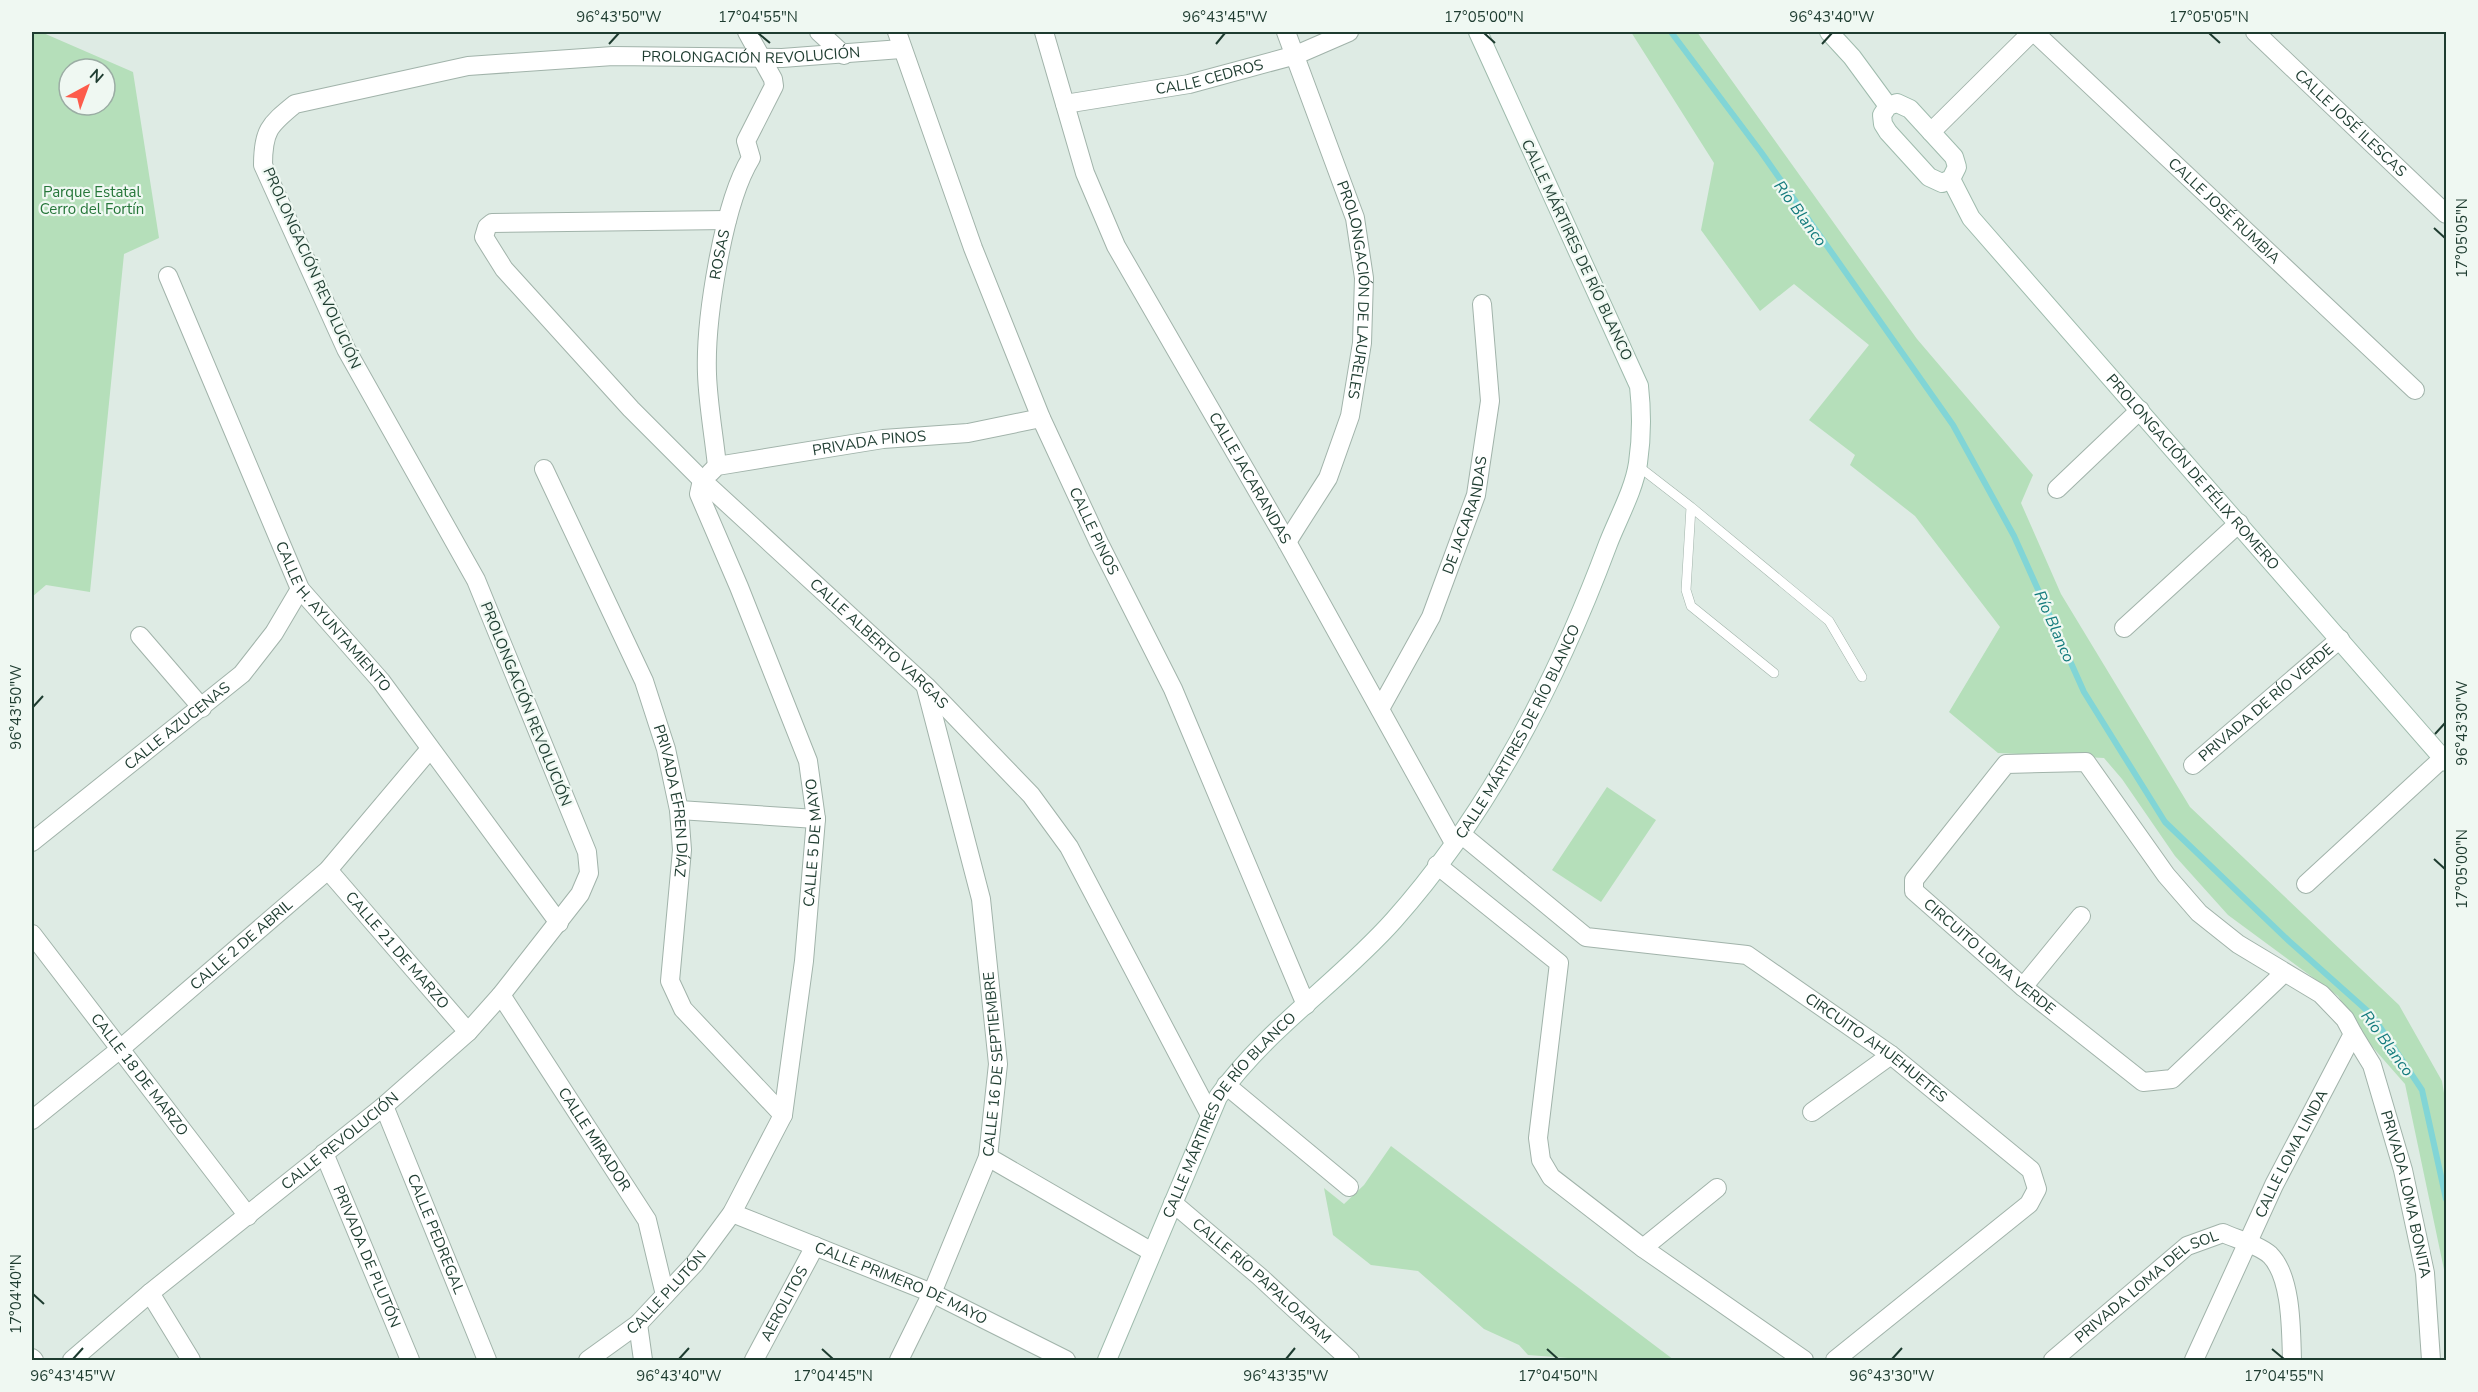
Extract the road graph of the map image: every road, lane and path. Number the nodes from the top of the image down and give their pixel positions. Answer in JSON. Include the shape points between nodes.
{"nodes":[{"id":1,"x":747,"y":32,"type":"edge"},
{"id":2,"x":819,"y":32,"type":"edge"},
{"id":3,"x":1044,"y":32,"type":"edge"},
{"id":4,"x":1286,"y":32,"type":"edge"},
{"id":5,"x":1349,"y":32,"type":"edge"},
{"id":6,"x":1478,"y":32,"type":"edge"},
{"id":7,"x":2033,"y":32,"type":"edge"},
{"id":8,"x":2255,"y":32,"type":"edge"},
{"id":9,"x":1836,"y":33,"type":"edge"},
{"id":10,"x":899,"y":40,"type":"edge"},
{"id":11,"x":844,"y":55,"type":"junction"},
{"id":12,"x":1296,"y":55,"type":"junction"},
{"id":13,"x":763,"y":59,"type":"junction"},
{"id":14,"x":1065,"y":104,"type":"junction"},
{"id":15,"x":1888,"y":106,"type":"junction"},
{"id":16,"x":1931,"y":132,"type":"junction"},
{"id":17,"x":1951,"y":179,"type":"junction"},
{"id":18,"x":2446,"y":214,"type":"edge"},
{"id":19,"x":727,"y":220,"type":"junction"},
{"id":20,"x":168,"y":276,"type":"dead end"},
{"id":21,"x":1482,"y":304,"type":"dead end"},
{"id":22,"x":2415,"y":390,"type":"dead end"},
{"id":23,"x":2140,"y":410,"type":"junction"},
{"id":24,"x":1041,"y":418,"type":"junction"},
{"id":25,"x":717,"y":466,"type":"junction"},
{"id":26,"x":1638,"y":466,"type":"junction"},
{"id":27,"x":544,"y":469,"type":"dead end"},
{"id":28,"x":702,"y":480,"type":"junction"},
{"id":29,"x":2057,"y":489,"type":"dead end"},
{"id":30,"x":1691,"y":507,"type":"junction"},
{"id":31,"x":2239,"y":523,"type":"junction"},
{"id":32,"x":1287,"y":542,"type":"junction"},
{"id":33,"x":300,"y":589,"type":"junction"},
{"id":34,"x":2124,"y":627,"type":"dead end"},
{"id":35,"x":140,"y":636,"type":"dead end"},
{"id":36,"x":2340,"y":639,"type":"junction"},
{"id":37,"x":1774,"y":673,"type":"dead end"},
{"id":38,"x":1862,"y":677,"type":"dead end"},
{"id":39,"x":926,"y":686,"type":"junction"},
{"id":40,"x":202,"y":708,"type":"junction"},
{"id":41,"x":1380,"y":709,"type":"junction"},
{"id":42,"x":430,"y":749,"type":"junction"},
{"id":43,"x":2445,"y":760,"type":"edge"},
{"id":44,"x":2193,"y":765,"type":"dead end"},
{"id":45,"x":679,"y":810,"type":"junction"},
{"id":46,"x":816,"y":819,"type":"junction"},
{"id":47,"x":1457,"y":838,"type":"junction"},
{"id":48,"x":32,"y":842,"type":"edge"},
{"id":49,"x":1437,"y":865,"type":"junction"},
{"id":50,"x":328,"y":870,"type":"junction"},
{"id":51,"x":2306,"y":884,"type":"dead end"},
{"id":52,"x":580,"y":894,"type":"joint"},
{"id":53,"x":2081,"y":916,"type":"dead end"},
{"id":54,"x":559,"y":923,"type":"junction"},
{"id":55,"x":32,"y":934,"type":"edge"},
{"id":56,"x":2284,"y":973,"type":"junction"},
{"id":57,"x":2023,"y":987,"type":"junction"},
{"id":58,"x":501,"y":995,"type":"junction"},
{"id":59,"x":1306,"y":1005,"type":"junction"},
{"id":60,"x":468,"y":1032,"type":"junction"},
{"id":61,"x":2353,"y":1034,"type":"junction"},
{"id":62,"x":119,"y":1050,"type":"junction"},
{"id":63,"x":1891,"y":1055,"type":"junction"},
{"id":64,"x":1226,"y":1085,"type":"junction"},
{"id":65,"x":384,"y":1106,"type":"junction"},
{"id":66,"x":1812,"y":1112,"type":"dead end"},
{"id":67,"x":1209,"y":1113,"type":"junction"},
{"id":68,"x":783,"y":1115,"type":"junction"},
{"id":69,"x":32,"y":1120,"type":"edge"},
{"id":70,"x":324,"y":1152,"type":"junction"},
{"id":71,"x":988,"y":1157,"type":"junction"},
{"id":72,"x":1349,"y":1187,"type":"dead end"},
{"id":73,"x":1717,"y":1188,"type":"dead end"},
{"id":74,"x":1173,"y":1203,"type":"junction"},
{"id":75,"x":732,"y":1214,"type":"junction"},
{"id":76,"x":248,"y":1216,"type":"junction"},
{"id":77,"x":2246,"y":1244,"type":"junction"},
{"id":78,"x":815,"y":1246,"type":"junction"},
{"id":79,"x":1642,"y":1248,"type":"junction"},
{"id":80,"x":1152,"y":1252,"type":"junction"},
{"id":81,"x":150,"y":1293,"type":"junction"},
{"id":82,"x":932,"y":1293,"type":"junction"},
{"id":83,"x":665,"y":1295,"type":"junction"},
{"id":84,"x":638,"y":1324,"type":"junction"},
{"id":85,"x":72,"y":1360,"type":"edge"},
{"id":86,"x":191,"y":1360,"type":"edge"},
{"id":87,"x":410,"y":1360,"type":"edge"},
{"id":88,"x":487,"y":1360,"type":"edge"},
{"id":89,"x":588,"y":1360,"type":"edge"},
{"id":90,"x":643,"y":1360,"type":"edge"},
{"id":91,"x":754,"y":1360,"type":"edge"},
{"id":92,"x":899,"y":1360,"type":"edge"},
{"id":93,"x":1066,"y":1360,"type":"edge"},
{"id":94,"x":1107,"y":1360,"type":"edge"},
{"id":95,"x":1350,"y":1360,"type":"edge"},
{"id":96,"x":1804,"y":1360,"type":"edge"},
{"id":97,"x":1835,"y":1360,"type":"edge"},
{"id":98,"x":2053,"y":1360,"type":"edge"},
{"id":99,"x":2194,"y":1360,"type":"edge"},
{"id":100,"x":2292,"y":1360,"type":"edge"},
{"id":101,"x":2431,"y":1360,"type":"edge"}],
"edges":[{"from":1,"to":13,"type":"street","name":"ROSAS"},
{"from":2,"to":11,"type":"street"},
{"from":3,"to":14,"type":"street","name":"CALLE JACARANDAS"},
{"from":4,"to":12,"type":"street","name":"PROLONGACIÓN DE LAURELES"},
{"from":5,"to":12,"type":"street","name":"CALLE CEDROS"},
{"from":6,"to":26,"type":"street","name":"CALLE MÁRTIRES DE RÍO BLANCO","via":[[1639,386],[1643,420]]},
{"from":7,"to":16,"type":"street"},
{"from":7,"to":22,"type":"street","name":"CALLE JOSÉ RUMBIA"},
{"from":8,"to":18,"type":"street","name":"CALLE JOSÉ ILESCAS"},
{"from":9,"to":15,"type":"street"},
{"from":10,"to":11,"type":"street","name":"PROLONGACIÓN REVOLUCIÓN"},
{"from":10,"to":24,"type":"street","name":"CALLE PINOS","via":[[972,248]]},
{"from":11,"to":13,"type":"street","name":"PROLONGACIÓN REVOLUCIÓN"},
{"from":12,"to":14,"type":"street","name":"CALLE CEDROS","via":[[1188,84]]},
{"from":12,"to":32,"type":"street","name":"PROLONGACIÓN DE LAURELES","via":[[1355,218],[1365,278],[1362,343],[1350,416],[1328,478]]},
{"from":13,"to":19,"type":"street","name":"ROSAS","via":[[773,79],[773,91],[746,141],[751,158]]},
{"from":13,"to":52,"type":"street","name":"PROLONGACIÓN REVOLUCIÓN","via":[[613,57],[468,66],[295,104],[277,119],[263,140],[263,165],[345,349],[476,580],[588,852],[589,873]]},
{"from":14,"to":32,"type":"street","name":"CALLE JACARANDAS","via":[[1086,173],[1116,246]]},
{"from":15,"to":16,"type":"street","via":[[1906,106]]},
{"from":15,"to":17,"type":"street","via":[[1882,114],[1884,129],[1933,180],[1942,183]]},
{"from":16,"to":17,"type":"street","via":[[1956,162]]},
{"from":17,"to":23,"type":"street","name":"PROLONGACIÓN DE FÉLIX ROMERO","via":[[1971,218]]},
{"from":19,"to":25,"type":"street","name":"ROSAS","via":[[709,321],[706,374]]},
{"from":19,"to":28,"type":"street","name":"CALLE ALBERTO VARGAS","via":[[492,223],[483,237],[504,269]]},
{"from":20,"to":33,"type":"street","name":"CALLE H. AYUNTAMIENTO"},
{"from":21,"to":41,"type":"street","name":"DE JACARANDAS","via":[[1490,401],[1476,495],[1431,616]]},
{"from":23,"to":29,"type":"street"},
{"from":23,"to":31,"type":"street","name":"PROLONGACIÓN DE FÉLIX ROMERO"},
{"from":24,"to":25,"type":"street","name":"PRIVADA PINOS","via":[[968,433],[884,439]]},
{"from":24,"to":59,"type":"street","name":"CALLE PINOS","via":[[1173,689]]},
{"from":25,"to":28,"type":"street"},
{"from":26,"to":30,"type":"lane"},
{"from":26,"to":47,"type":"street","name":"CALLE MÁRTIRES DE RÍO BLANCO","via":[[1590,591],[1524,733]]},
{"from":27,"to":45,"type":"street","name":"PRIVADA EFREN DÍAZ","via":[[644,681],[666,749]]},
{"from":28,"to":39,"type":"street","name":"CALLE ALBERTO VARGAS"},
{"from":28,"to":46,"type":"street","name":"CALLE 5 DE MAYO","via":[[699,494],[808,761]]},
{"from":30,"to":37,"type":"lane","via":[[1688,601],[1700,616]]},
{"from":30,"to":38,"type":"lane","via":[[1829,621]]},
{"from":31,"to":34,"type":"street"},
{"from":31,"to":36,"type":"street","name":"PROLONGACIÓN DE FÉLIX ROMERO"},
{"from":32,"to":41,"type":"street","name":"CALLE JACARANDAS"},
{"from":33,"to":40,"type":"street","name":"CALLE AZUCENAS","via":[[243,674]]},
{"from":33,"to":42,"type":"street","name":"CALLE H. AYUNTAMIENTO","via":[[381,681]]},
{"from":35,"to":40,"type":"street"},
{"from":36,"to":43,"type":"street","name":"PROLONGACIÓN DE FÉLIX ROMERO"},
{"from":36,"to":44,"type":"street","name":"PRIVADA DE RÍO VERDE"},
{"from":39,"to":67,"type":"street","name":"CALLE ALBERTO VARGAS","via":[[1031,795],[1069,847]]},
{"from":39,"to":71,"type":"street","name":"CALLE 16 DE SEPTIEMBRE","via":[[981,899],[998,1064]]},
{"from":40,"to":48,"type":"street","name":"CALLE AZUCENAS"},
{"from":41,"to":47,"type":"street","name":"CALLE JACARANDAS"},
{"from":42,"to":50,"type":"street","name":"CALLE 2 DE ABRIL"},
{"from":42,"to":54,"type":"street","name":"CALLE H. AYUNTAMIENTO"},
{"from":43,"to":51,"type":"street"},
{"from":45,"to":46,"type":"street"},
{"from":45,"to":68,"type":"street","name":"PRIVADA EFREN DÍAZ","via":[[682,850],[670,981],[683,1009]]},
{"from":46,"to":68,"type":"street","name":"CALLE 5 DE MAYO","via":[[804,961]]},
{"from":47,"to":49,"type":"street","name":"CALLE MÁRTIRES DE RÍO BLANCO"},
{"from":47,"to":63,"type":"street","name":"CIRCUITO AHUEHUETES","via":[[1587,937],[1747,955]]},
{"from":49,"to":59,"type":"street","name":"CALLE MÁRTIRES DE RÍO BLANCO","via":[[1377,939]]},
{"from":49,"to":79,"type":"street","via":[[1558,963],[1538,1138],[1541,1160],[1551,1177]]},
{"from":50,"to":60,"type":"street","name":"CALLE 21 DE MARZO"},
{"from":50,"to":62,"type":"street","name":"CALLE 2 DE ABRIL"},
{"from":52,"to":54,"type":"street","name":"CALLE REVOLUCIÓN"},
{"from":53,"to":57,"type":"street"},
{"from":54,"to":58,"type":"street","name":"CALLE REVOLUCIÓN"},
{"from":55,"to":62,"type":"street","name":"CALLE 18 DE MARZO"},
{"from":56,"to":57,"type":"street","name":"CIRCUITO LOMA VERDE","via":[[2172,1079],[2143,1082]]},
{"from":56,"to":57,"type":"street","name":"CIRCUITO LOMA VERDE","via":[[2199,913],[2166,876],[2086,762],[2006,764],[1914,880],[1914,891]]},
{"from":56,"to":61,"type":"street","via":[[2321,993]]},
{"from":58,"to":60,"type":"street","name":"CALLE REVOLUCIÓN"},
{"from":58,"to":83,"type":"street","name":"CALLE MIRADOR","via":[[647,1220]]},
{"from":59,"to":64,"type":"street","name":"CALLE MÁRTIRES DE RÍO BLANCO"},
{"from":60,"to":65,"type":"street","name":"CALLE REVOLUCIÓN"},
{"from":61,"to":77,"type":"street","name":"CALLE LOMA LINDA"},
{"from":61,"to":101,"type":"street","name":"PRIVADA LOMA BONITA","via":[[2372,1065],[2403,1170],[2425,1272]]},
{"from":62,"to":69,"type":"street","name":"CALLE 2 DE ABRIL"},
{"from":62,"to":76,"type":"street","name":"CALLE 18 DE MARZO"},
{"from":63,"to":66,"type":"street"},
{"from":63,"to":97,"type":"street","name":"CIRCUITO AHUEHUETES","via":[[2031,1170],[2037,1189],[2029,1204]]},
{"from":64,"to":67,"type":"street","name":"CALLE MÁRTIRES DE RÍO BLANCO"},
{"from":64,"to":72,"type":"street"},
{"from":65,"to":70,"type":"street","name":"CALLE REVOLUCIÓN"},
{"from":65,"to":88,"type":"street","name":"CALLE PEDREGAL"},
{"from":67,"to":74,"type":"street","name":"CALLE MÁRTIRES DE RÍO BLANCO"},
{"from":68,"to":75,"type":"street","name":"CALLE 5 DE MAYO"},
{"from":70,"to":76,"type":"street","name":"CALLE REVOLUCIÓN"},
{"from":70,"to":87,"type":"street","name":"PRIVADA DE PLUTÓN"},
{"from":71,"to":80,"type":"street"},
{"from":71,"to":82,"type":"street","name":"CALLE 16 DE SEPTIEMBRE"},
{"from":73,"to":79,"type":"street"},
{"from":74,"to":80,"type":"street","name":"CALLE MÁRTIRES DE RÍO BLANCO"},
{"from":74,"to":95,"type":"street","name":"CALLE RÍO PAPALOAPAM"},
{"from":75,"to":78,"type":"street","name":"CALLE PRIMERO DE MAYO"},
{"from":75,"to":83,"type":"street","name":"CALLE PLUTÓN"},
{"from":76,"to":81,"type":"street","name":"CALLE REVOLUCIÓN"},
{"from":77,"to":98,"type":"street","name":"PRIVADA LOMA DEL SOL","via":[[2223,1233],[2187,1246]]},
{"from":77,"to":99,"type":"street","name":"CALLE LOMA LINDA"},
{"from":77,"to":100,"type":"street","name":"PRIVADA LOMA DEL SOL","via":[[2270,1255],[2285,1283]]},
{"from":78,"to":82,"type":"street","name":"CALLE PRIMERO DE MAYO"},
{"from":78,"to":91,"type":"street","name":"AEROLITOS"},
{"from":79,"to":96,"type":"street"},
{"from":80,"to":94,"type":"street","name":"CALLE MÁRTIRES DE RÍO BLANCO"},
{"from":81,"to":85,"type":"street","name":"CALLE REVOLUCIÓN"},
{"from":81,"to":86,"type":"street"},
{"from":82,"to":92,"type":"street","name":"CALLE 16 DE SEPTIEMBRE"},
{"from":82,"to":93,"type":"street","name":"CALLE PRIMERO DE MAYO"},
{"from":83,"to":84,"type":"street","name":"CALLE PLUTÓN"},
{"from":84,"to":89,"type":"street","name":"CALLE PLUTÓN"},
{"from":84,"to":90,"type":"street"}]}
